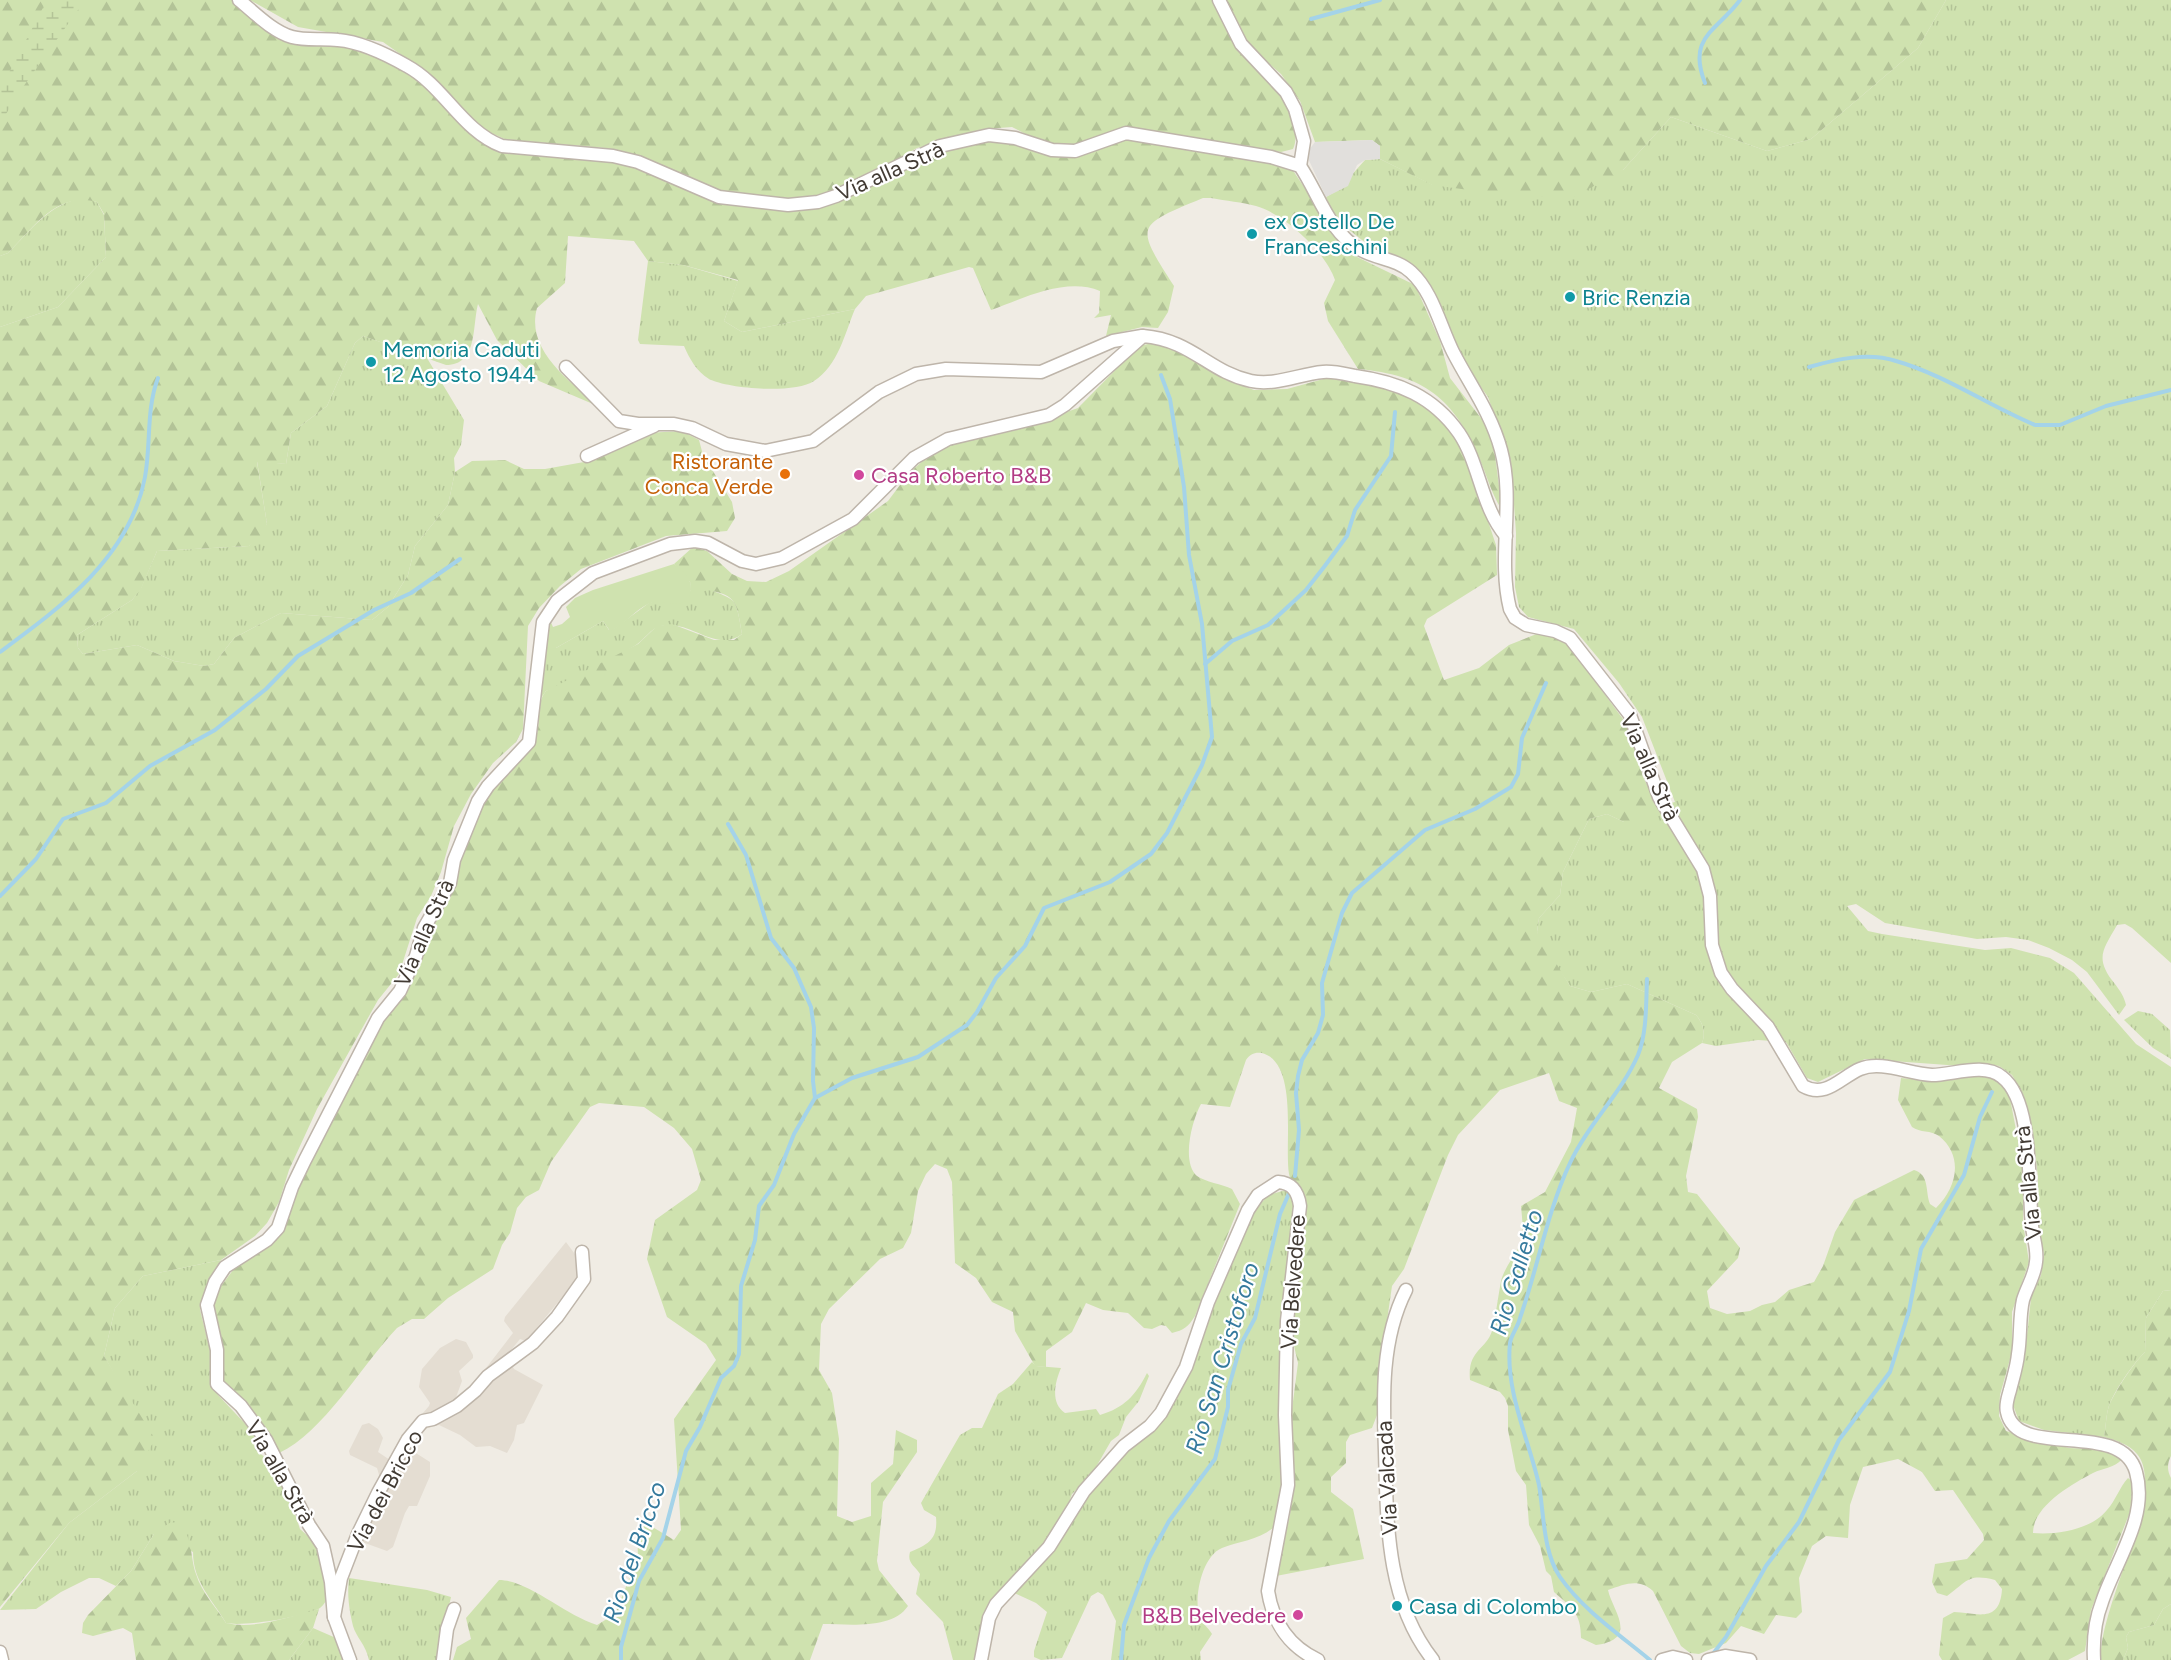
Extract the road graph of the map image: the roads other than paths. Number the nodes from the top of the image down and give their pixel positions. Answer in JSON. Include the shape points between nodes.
{"nodes":[{"id":1,"x":239,"y":0,"type":"edge"},
{"id":2,"x":1219,"y":0,"type":"edge"},
{"id":3,"x":1300,"y":166,"type":"junction"},
{"id":4,"x":1143,"y":336,"type":"junction"},
{"id":5,"x":566,"y":367,"type":"dead end"},
{"id":6,"x":658,"y":424,"type":"junction"},
{"id":7,"x":587,"y":456,"type":"dead end"},
{"id":8,"x":1506,"y":536,"type":"junction"},
{"id":9,"x":582,"y":1252,"type":"dead end"},
{"id":10,"x":1406,"y":1290,"type":"dead end"},
{"id":11,"x":454,"y":1609,"type":"dead end"},
{"id":12,"x":334,"y":1617,"type":"junction"},
{"id":13,"x":0,"y":1652,"type":"edge"},
{"id":14,"x":2,"y":1660,"type":"edge"},
{"id":15,"x":350,"y":1660,"type":"edge"},
{"id":16,"x":443,"y":1660,"type":"edge"},
{"id":17,"x":981,"y":1660,"type":"edge"},
{"id":18,"x":1318,"y":1660,"type":"edge"},
{"id":19,"x":1433,"y":1660,"type":"edge"},
{"id":20,"x":1662,"y":1660,"type":"edge"},
{"id":21,"x":1686,"y":1660,"type":"edge"},
{"id":22,"x":1708,"y":1660,"type":"edge"},
{"id":23,"x":1750,"y":1660,"type":"edge"},
{"id":24,"x":2094,"y":1660,"type":"edge"}],
"edges":[{"from":1,"to":3,"type":"street","name":"Via alla Strà","via":[[281,33],[304,39],[342,40],[409,67],[480,134],[502,146],[639,162],[719,197],[740,201],[788,205],[818,202],[849,192],[940,146],[989,135],[1015,138],[1052,150],[1075,151],[1126,134],[1271,157]]},
{"from":2,"to":3,"type":"street","via":[[1241,44],[1286,92],[1295,109],[1304,141]]},
{"from":3,"to":8,"type":"street","name":"Via alla Strà","via":[[1327,215],[1349,241],[1409,270],[1426,291],[1454,353],[1485,406],[1498,441],[1508,479]]},
{"from":4,"to":6,"type":"street","via":[[1113,341],[1041,372],[946,369],[916,374],[879,392],[813,441],[790,447],[745,448],[692,428]]},
{"from":4,"to":8,"type":"street","name":"Via alla Strà","via":[[1175,341],[1230,374],[1251,381],[1324,372],[1381,379],[1428,399],[1460,434],[1495,520]]},
{"from":4,"to":12,"type":"street","name":"Via alla Strà","via":[[1065,405],[1048,415],[948,439],[914,458],[853,519],[782,558],[756,564],[708,543],[670,544],[593,573],[557,601],[543,622],[529,742],[478,801],[454,860],[450,883],[424,928],[400,991],[378,1018],[292,1187],[278,1228],[225,1267],[207,1305],[217,1350],[217,1384],[241,1406],[266,1440],[323,1546]]},
{"from":5,"to":6,"type":"street","via":[[619,421]]},
{"from":6,"to":7,"type":"street"},
{"from":8,"to":24,"type":"street","name":"Via alla Strà","via":[[1510,609],[1526,625],[1570,639],[1630,715],[1659,796],[1703,869],[1710,896],[1712,945],[1721,973],[1768,1027],[1803,1086],[1826,1089],[1869,1066],[1933,1075],[1991,1071],[2002,1076],[2012,1090],[2030,1163],[2036,1262],[2022,1303],[2018,1356],[2007,1413],[2012,1425],[2021,1430],[2059,1440],[2114,1446],[2131,1459],[2137,1474],[2134,1524],[2102,1602],[2094,1634]]},
{"from":9,"to":12,"type":"street","name":"Via dei Bricco","via":[[584,1279],[533,1343],[488,1376],[457,1406],[423,1421],[408,1439],[358,1534],[341,1578]]},
{"from":10,"to":19,"type":"street","name":"Via Valcada","via":[[1397,1309],[1385,1369],[1384,1489],[1397,1585],[1416,1634]]},
{"from":11,"to":16,"type":"street"},
{"from":12,"to":15,"type":"street"},
{"from":13,"to":14,"type":"street"},
{"from":17,"to":18,"type":"street","name":"Via Belvedere","via":[[989,1618],[996,1604],[1049,1547],[1084,1491],[1124,1446],[1161,1413],[1186,1367],[1208,1302],[1248,1210],[1258,1195],[1278,1182],[1292,1186],[1300,1206],[1287,1321],[1288,1485],[1269,1592],[1270,1606],[1292,1642]]},
{"from":20,"to":21,"type":"street"},
{"from":22,"to":23,"type":"street","via":[[1725,1656]]}]}
